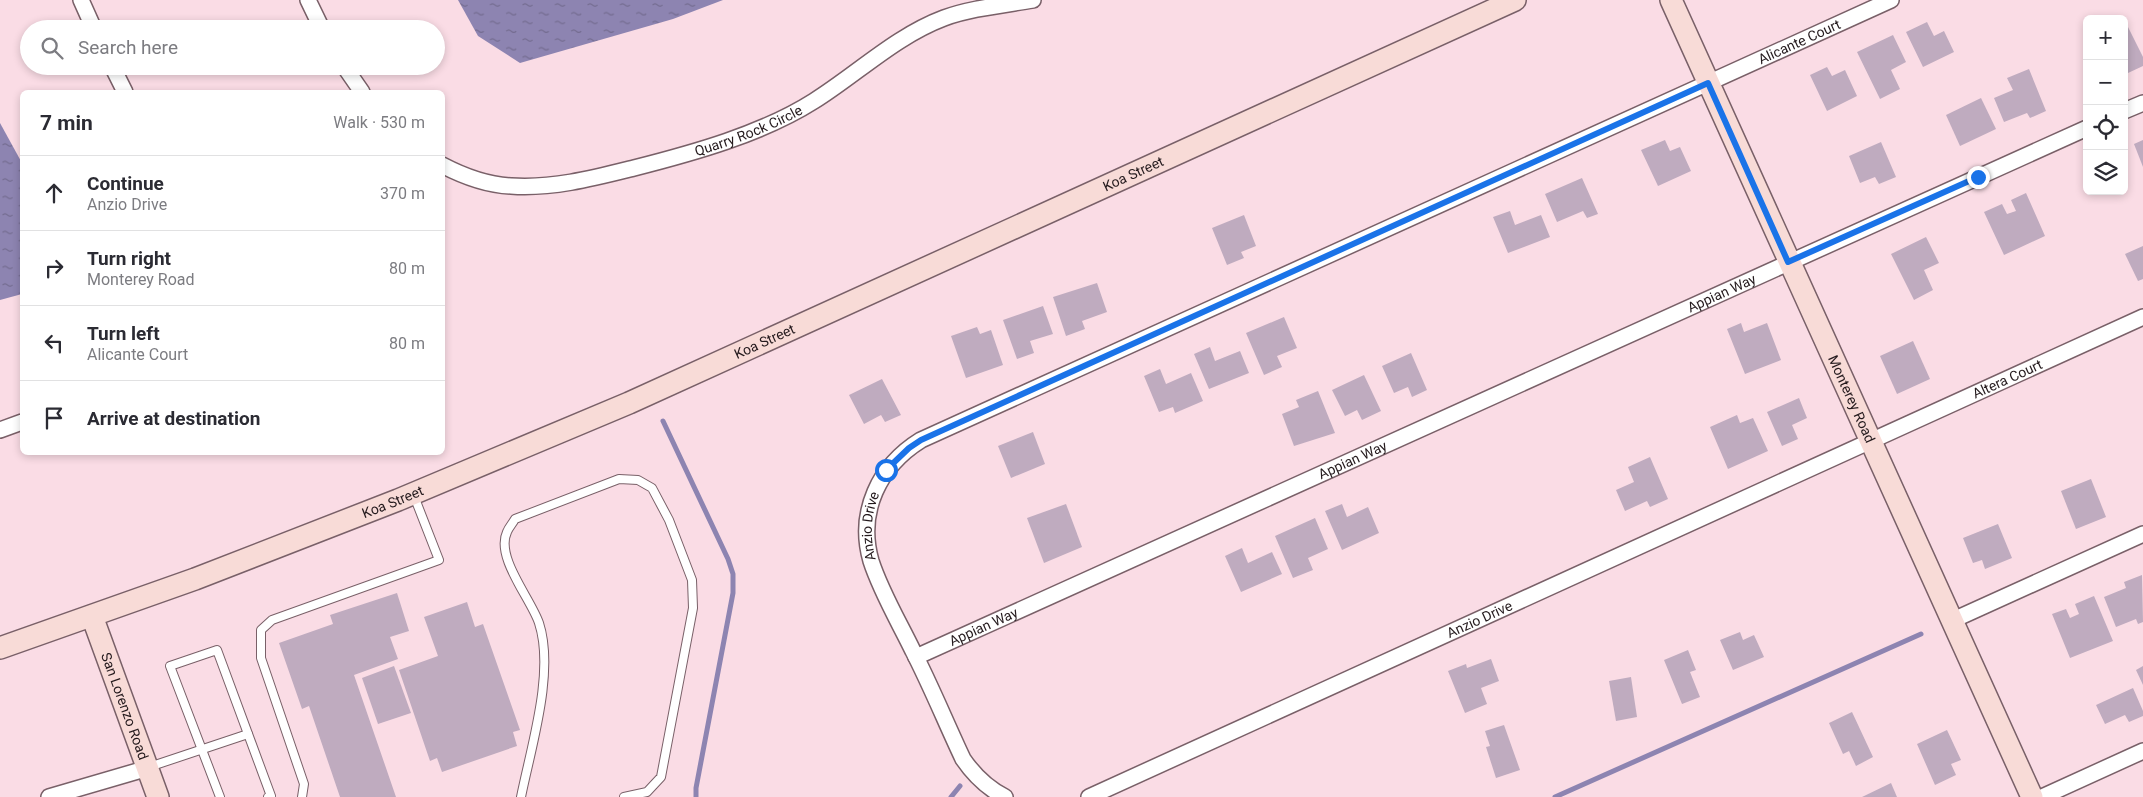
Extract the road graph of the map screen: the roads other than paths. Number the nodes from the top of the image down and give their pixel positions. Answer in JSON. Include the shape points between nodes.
{"nodes":[{"id":1,"x":81,"y":0,"type":"edge"},
{"id":2,"x":308,"y":0,"type":"edge"},
{"id":3,"x":1033,"y":0,"type":"edge"},
{"id":4,"x":1515,"y":0,"type":"edge"},
{"id":5,"x":1671,"y":0,"type":"edge"},
{"id":6,"x":1891,"y":0,"type":"edge"},
{"id":7,"x":90,"y":20,"type":"edge"},
{"id":8,"x":318,"y":20,"type":"edge"},
{"id":9,"x":116,"y":75,"type":"edge"},
{"id":10,"x":350,"y":75,"type":"edge"},
{"id":11,"x":1708,"y":83,"type":"junction"},
{"id":12,"x":124,"y":90,"type":"edge"},
{"id":13,"x":361,"y":90,"type":"edge"},
{"id":14,"x":2143,"y":103,"type":"edge"},
{"id":15,"x":2128,"y":109,"type":"edge"},
{"id":16,"x":2083,"y":130,"type":"edge"},
{"id":17,"x":445,"y":167,"type":"edge"},
{"id":18,"x":1788,"y":262,"type":"junction"},
{"id":19,"x":2143,"y":317,"type":"edge"},
{"id":20,"x":20,"y":423,"type":"edge"},
{"id":21,"x":0,"y":430,"type":"edge"},
{"id":22,"x":1870,"y":442,"type":"junction"},
{"id":23,"x":413,"y":494,"type":"junction"},
{"id":24,"x":2143,"y":534,"type":"edge"},
{"id":25,"x":92,"y":616,"type":"junction"},
{"id":26,"x":1951,"y":621,"type":"junction"},
{"id":27,"x":0,"y":648,"type":"edge"},
{"id":28,"x":916,"y":657,"type":"junction"},
{"id":29,"x":248,"y":734,"type":"junction"},
{"id":30,"x":203,"y":750,"type":"junction"},
{"id":31,"x":2143,"y":751,"type":"edge"},
{"id":32,"x":148,"y":768,"type":"junction"},
{"id":33,"x":48,"y":797,"type":"edge"},
{"id":34,"x":158,"y":797,"type":"edge"},
{"id":35,"x":220,"y":797,"type":"edge"},
{"id":36,"x":268,"y":797,"type":"edge"},
{"id":37,"x":302,"y":797,"type":"edge"},
{"id":38,"x":521,"y":797,"type":"edge"},
{"id":39,"x":624,"y":797,"type":"edge"},
{"id":40,"x":1005,"y":797,"type":"edge"},
{"id":41,"x":1088,"y":797,"type":"edge"},
{"id":42,"x":2032,"y":797,"type":"edge"},
{"id":43,"x":2042,"y":797,"type":"edge"}],
"edges":[{"from":1,"to":7,"type":"street"},
{"from":2,"to":8,"type":"street"},
{"from":3,"to":17,"type":"street","name":"Quarry Rock Circle","via":[[944,18],[910,34],[812,102],[758,129],[692,153],[596,177],[535,187],[488,182]]},
{"from":4,"to":23,"type":"main road","name":"Koa Street","via":[[638,399]]},
{"from":5,"to":11,"type":"main road","name":"Monterey Road"},
{"from":6,"to":11,"type":"street","name":"Alicante Court"},
{"from":9,"to":12,"type":"street"},
{"from":10,"to":13,"type":"street"},
{"from":11,"to":18,"type":"main road","name":"Monterey Road"},
{"from":11,"to":28,"type":"street","name":"Anzio Drive","via":[[909,448],[886,470],[874,491],[868,512],[868,533],[875,571]]},
{"from":14,"to":15,"type":"street"},
{"from":16,"to":18,"type":"street"},
{"from":18,"to":22,"type":"main road","name":"Monterey Road"},
{"from":18,"to":28,"type":"street","name":"Appian Way"},
{"from":19,"to":22,"type":"street","name":"Altera Court"},
{"from":20,"to":21,"type":"street"},
{"from":22,"to":26,"type":"main road","name":"Monterey Road"},
{"from":22,"to":41,"type":"street","name":"Anzio Drive"},
{"from":23,"to":25,"type":"main road","name":"Koa Street"},
{"from":23,"to":37,"type":"lane","via":[[439,560],[272,620],[261,630],[262,658],[304,784]]},
{"from":24,"to":26,"type":"street"},
{"from":25,"to":27,"type":"main road","name":"Koa Street"},
{"from":25,"to":32,"type":"main road","name":"San Lorenzo Road"},
{"from":26,"to":42,"type":"main road","name":"Monterey Road"},
{"from":28,"to":40,"type":"street","name":"Anzio Drive","via":[[963,759],[978,778]]},
{"from":29,"to":30,"type":"lane"},
{"from":29,"to":30,"type":"lane","via":[[217,650],[170,666]]},
{"from":29,"to":36,"type":"lane","via":[[271,796]]},
{"from":30,"to":32,"type":"lane"},
{"from":30,"to":35,"type":"lane"},
{"from":31,"to":43,"type":"street"},
{"from":32,"to":33,"type":"street"},
{"from":32,"to":34,"type":"main road","name":"San Lorenzo Road"},
{"from":38,"to":39,"type":"lane","via":[[545,661],[539,624],[510,568],[505,551],[506,533],[515,519],[619,479],[638,480],[652,488],[669,520],[692,580],[693,608],[661,777],[647,792]]}]}
